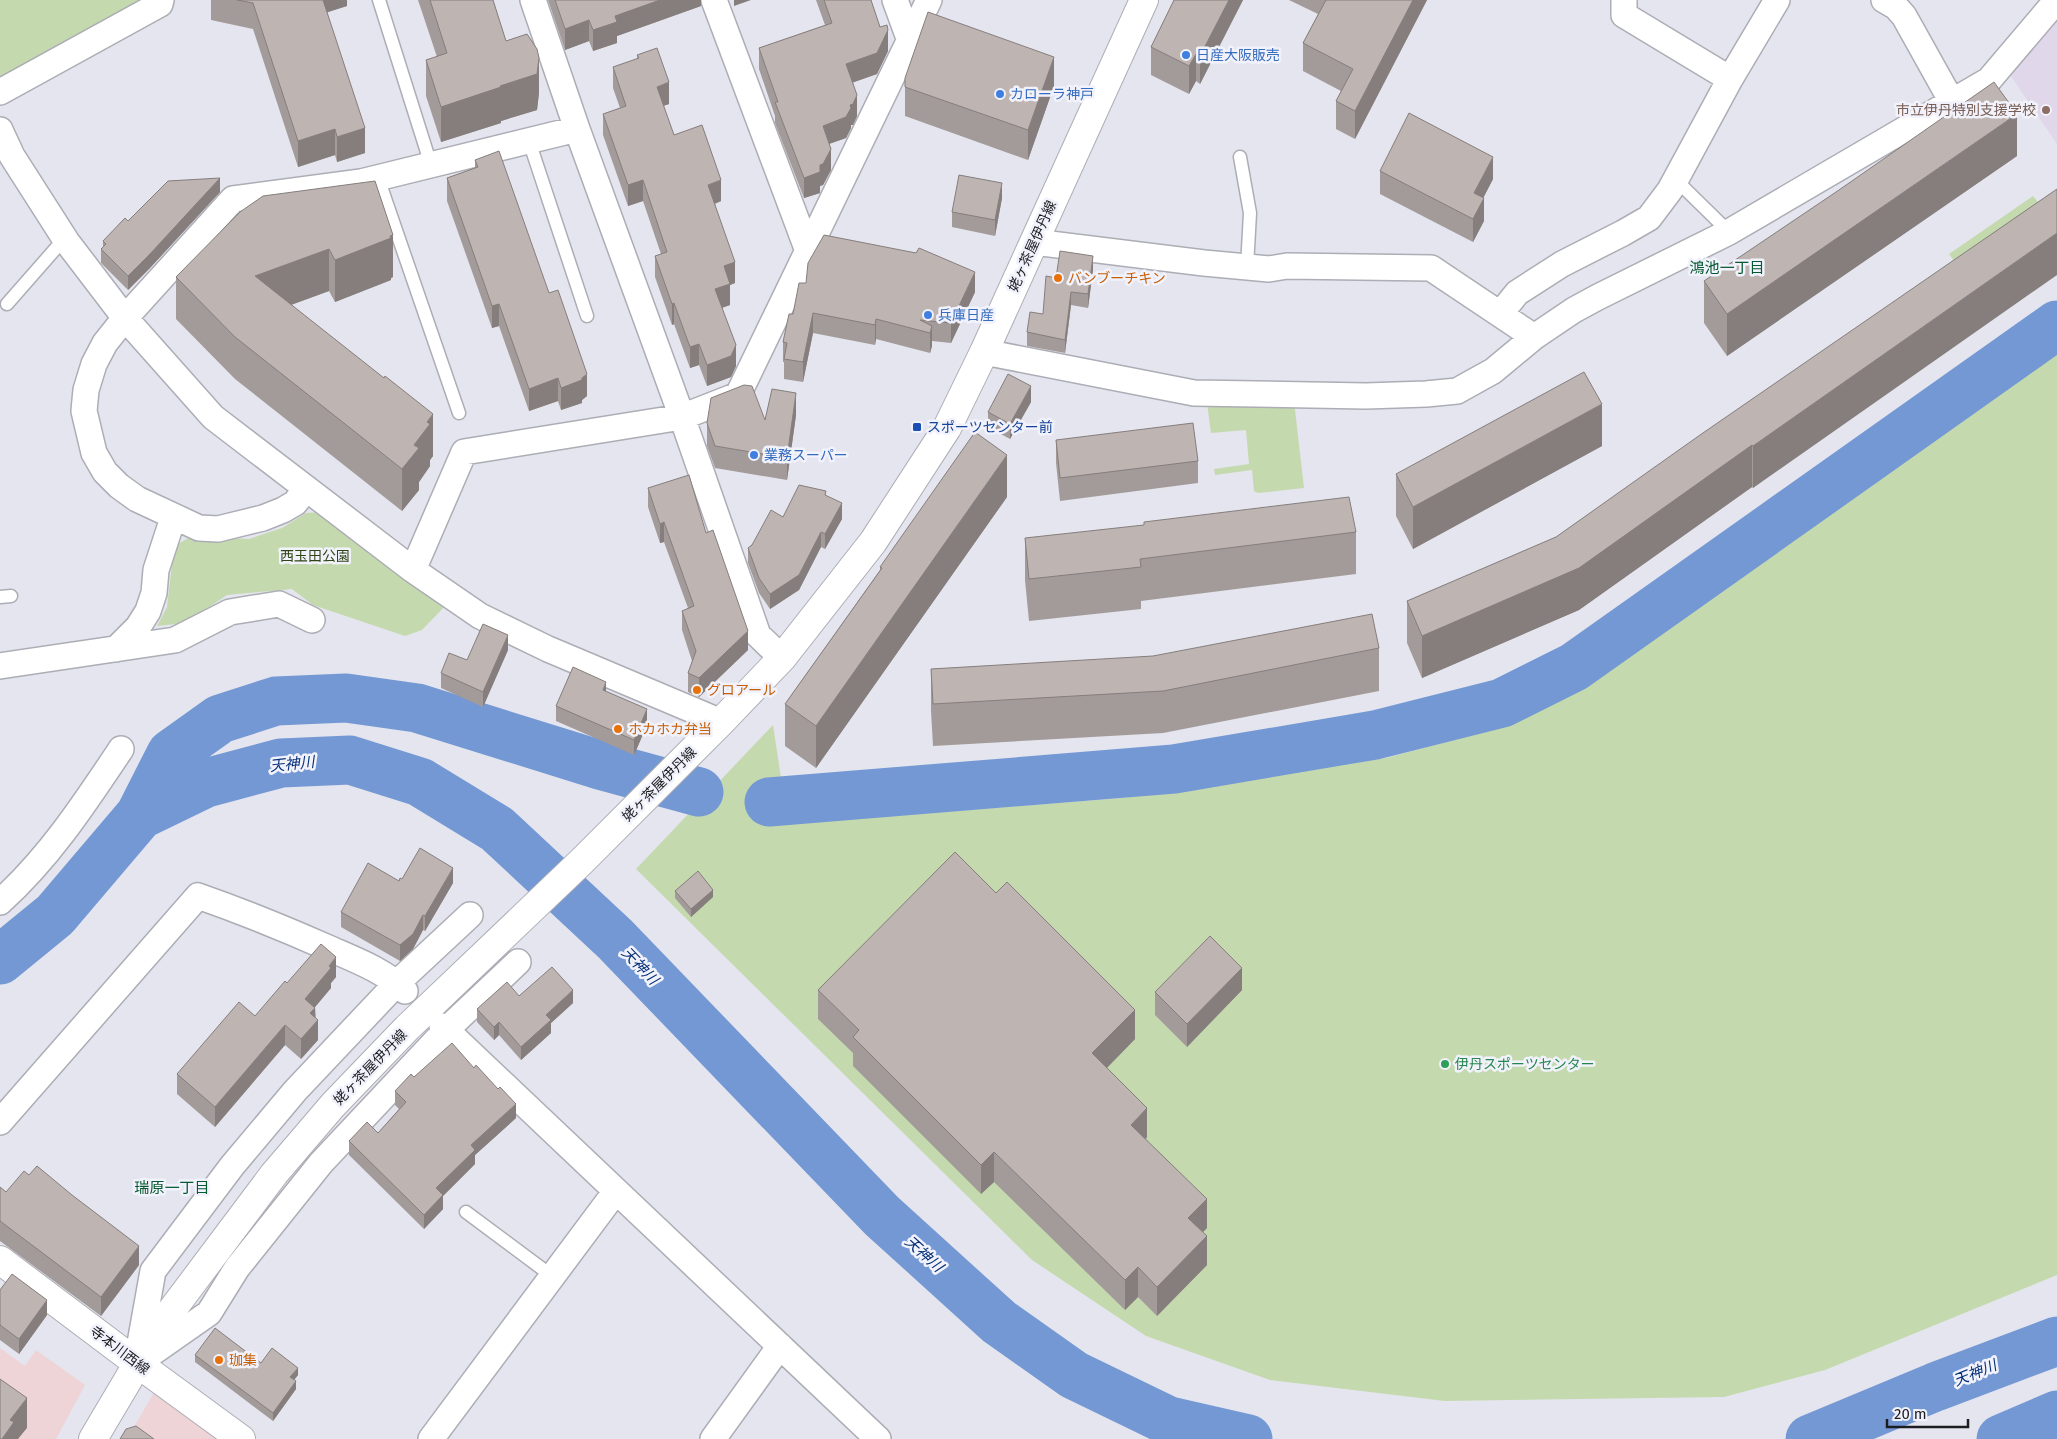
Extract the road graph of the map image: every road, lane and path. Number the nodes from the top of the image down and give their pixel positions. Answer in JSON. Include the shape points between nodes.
{"nodes":[{"id":1,"x":161,"y":0,"type":"edge"},
{"id":2,"x":379,"y":0,"type":"edge"},
{"id":3,"x":533,"y":0,"type":"edge"},
{"id":4,"x":714,"y":0,"type":"edge"},
{"id":5,"x":894,"y":0,"type":"edge"},
{"id":6,"x":929,"y":0,"type":"edge"},
{"id":7,"x":1144,"y":0,"type":"edge"},
{"id":8,"x":1624,"y":0,"type":"edge"},
{"id":9,"x":1777,"y":0,"type":"edge"},
{"id":10,"x":1884,"y":0,"type":"edge"},
{"id":11,"x":2057,"y":0,"type":"edge"},
{"id":12,"x":910,"y":40,"type":"junction"},
{"id":13,"x":1730,"y":79,"type":"junction"},
{"id":14,"x":0,"y":92,"type":"edge"},
{"id":15,"x":1952,"y":102,"type":"junction"},
{"id":16,"x":578,"y":129,"type":"junction"},
{"id":17,"x":0,"y":130,"type":"edge"},
{"id":18,"x":528,"y":141,"type":"junction"},
{"id":19,"x":1240,"y":157,"type":"dead end"},
{"id":20,"x":6,"y":159,"type":"edge"},
{"id":21,"x":431,"y":165,"type":"junction"},
{"id":22,"x":378,"y":178,"type":"junction"},
{"id":23,"x":1676,"y":180,"type":"junction"},
{"id":24,"x":1729,"y":232,"type":"junction"},
{"id":25,"x":67,"y":242,"type":"junction"},
{"id":26,"x":1034,"y":242,"type":"junction"},
{"id":27,"x":808,"y":250,"type":"junction"},
{"id":28,"x":1248,"y":267,"type":"junction"},
{"id":29,"x":7,"y":304,"type":"dead end"},
{"id":30,"x":1500,"y":314,"type":"junction"},
{"id":31,"x":587,"y":316,"type":"dead end"},
{"id":32,"x":125,"y":318,"type":"junction"},
{"id":33,"x":1534,"y":337,"type":"junction"},
{"id":34,"x":984,"y":352,"type":"junction"},
{"id":35,"x":459,"y":413,"type":"dead end"},
{"id":36,"x":682,"y":418,"type":"junction"},
{"id":37,"x":306,"y":489,"type":"junction"},
{"id":38,"x":173,"y":518,"type":"junction"},
{"id":39,"x":413,"y":570,"type":"junction"},
{"id":40,"x":312,"y":620,"type":"dead end"},
{"id":41,"x":116,"y":649,"type":"junction"},
{"id":42,"x":782,"y":658,"type":"junction"},
{"id":43,"x":0,"y":666,"type":"edge"},
{"id":44,"x":722,"y":722,"type":"junction"},
{"id":45,"x":121,"y":749,"type":"dead end"},
{"id":46,"x":0,"y":902,"type":"edge"},
{"id":47,"x":470,"y":915,"type":"dead end"},
{"id":48,"x":518,"y":962,"type":"dead end"},
{"id":49,"x":401,"y":987,"type":"junction"},
{"id":50,"x":444,"y":1028,"type":"junction"},
{"id":51,"x":0,"y":1122,"type":"edge"},
{"id":52,"x":616,"y":1191,"type":"junction"},
{"id":53,"x":466,"y":1212,"type":"dead end"},
{"id":54,"x":0,"y":1260,"type":"edge"},
{"id":55,"x":552,"y":1276,"type":"junction"},
{"id":56,"x":780,"y":1346,"type":"junction"},
{"id":57,"x":137,"y":1363,"type":"junction"},
{"id":58,"x":93,"y":1439,"type":"edge"},
{"id":59,"x":241,"y":1439,"type":"edge"},
{"id":60,"x":431,"y":1439,"type":"edge"},
{"id":61,"x":713,"y":1439,"type":"edge"},
{"id":62,"x":878,"y":1439,"type":"edge"}],
"edges":[{"from":1,"to":14,"type":"street","via":[[160,4]]},
{"from":2,"to":21,"type":"lane"},
{"from":3,"to":16,"type":"street"},
{"from":4,"to":27,"type":"street"},
{"from":5,"to":12,"type":"street"},
{"from":6,"to":12,"type":"street"},
{"from":7,"to":26,"type":"main road","name":"姥ヶ茶屋伊丹線"},
{"from":8,"to":13,"type":"street","via":[[1624,15]]},
{"from":9,"to":13,"type":"street"},
{"from":10,"to":15,"type":"street","via":[[1904,16]]},
{"from":11,"to":15,"type":"street","via":[[1990,80]]},
{"from":12,"to":27,"type":"street"},
{"from":13,"to":23,"type":"street"},
{"from":15,"to":24,"type":"street"},
{"from":16,"to":18,"type":"street"},
{"from":16,"to":36,"type":"street"},
{"from":17,"to":20,"type":"street"},
{"from":18,"to":21,"type":"street"},
{"from":18,"to":31,"type":"lane"},
{"from":19,"to":28,"type":"lane","via":[[1250,212]]},
{"from":20,"to":25,"type":"street"},
{"from":21,"to":22,"type":"street"},
{"from":22,"to":32,"type":"street","via":[[233,199]]},
{"from":22,"to":35,"type":"lane"},
{"from":23,"to":24,"type":"lane"},
{"from":23,"to":30,"type":"street","via":[[1649,218],[1554,269],[1517,293]]},
{"from":24,"to":33,"type":"street","via":[[1598,297]]},
{"from":25,"to":29,"type":"lane","via":[[57,247]]},
{"from":25,"to":32,"type":"street"},
{"from":26,"to":28,"type":"street"},
{"from":26,"to":34,"type":"main road","name":"姥ヶ茶屋伊丹線"},
{"from":27,"to":36,"type":"street","via":[[738,395]]},
{"from":28,"to":30,"type":"street","via":[[1431,268]]},
{"from":30,"to":33,"type":"street"},
{"from":32,"to":37,"type":"street","via":[[213,417]]},
{"from":32,"to":38,"type":"street","via":[[105,343],[94,364],[84,411],[88,431],[94,453],[105,472],[137,499]]},
{"from":33,"to":34,"type":"street","via":[[1493,371],[1456,391],[1366,396],[1194,393]]},
{"from":34,"to":42,"type":"main road","name":"姥ヶ茶屋伊丹線","via":[[947,428],[873,542]]},
{"from":36,"to":39,"type":"street","via":[[464,452]]},
{"from":36,"to":42,"type":"street","via":[[758,636]]},
{"from":37,"to":38,"type":"street","via":[[295,503],[284,510],[238,526],[199,528]]},
{"from":37,"to":39,"type":"street"},
{"from":38,"to":41,"type":"street","via":[[156,570],[154,594],[148,611],[138,628]]},
{"from":39,"to":44,"type":"street","via":[[480,616],[548,649]]},
{"from":40,"to":41,"type":"street","via":[[279,604],[230,612],[175,640]]},
{"from":41,"to":43,"type":"street"},
{"from":42,"to":44,"type":"main road","name":"姥ヶ茶屋伊丹線"},
{"from":44,"to":57,"type":"main road","name":"姥ヶ茶屋伊丹線","via":[[407,1028],[333,1106],[274,1174],[165,1320]]},
{"from":45,"to":46,"type":"street","via":[[54,843]]},
{"from":47,"to":49,"type":"street"},
{"from":48,"to":50,"type":"street"},
{"from":49,"to":51,"type":"street","via":[[367,965],[198,896]]},
{"from":49,"to":57,"type":"street","via":[[295,1092],[238,1158],[153,1271]]},
{"from":50,"to":52,"type":"street"},
{"from":50,"to":57,"type":"street","via":[[321,1163],[237,1268],[209,1313]]},
{"from":52,"to":55,"type":"street"},
{"from":52,"to":56,"type":"street"},
{"from":53,"to":55,"type":"lane"},
{"from":54,"to":57,"type":"main road","name":"寺本川西線"},
{"from":55,"to":60,"type":"street"},
{"from":56,"to":61,"type":"street"},
{"from":56,"to":62,"type":"street"},
{"from":57,"to":58,"type":"main road","name":"姥ヶ茶屋伊丹線"},
{"from":57,"to":59,"type":"main road","name":"寺本川西線"}]}
